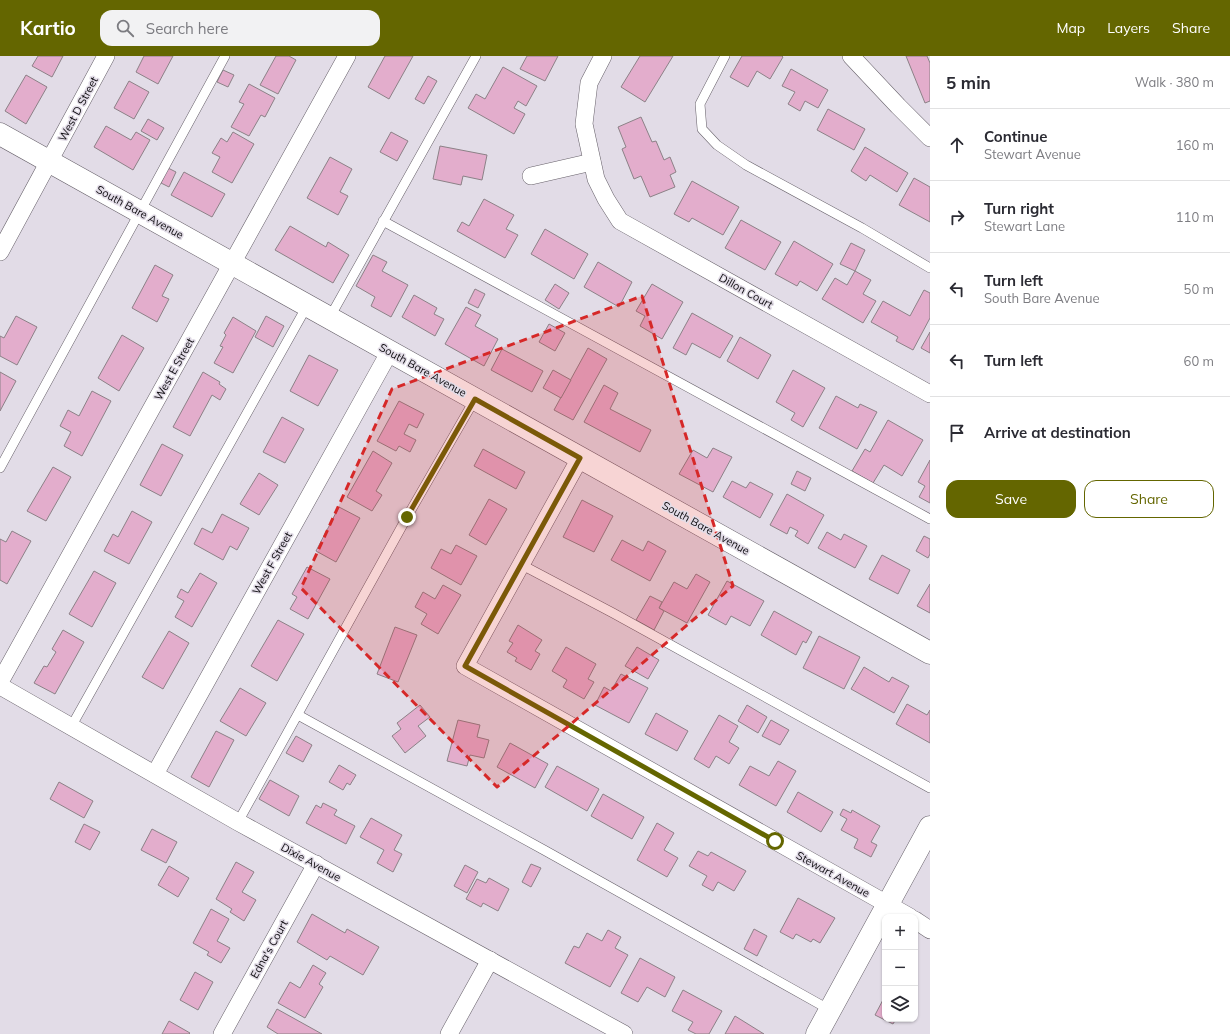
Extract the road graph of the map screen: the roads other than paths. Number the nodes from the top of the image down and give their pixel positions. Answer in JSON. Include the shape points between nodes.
{"nodes":[{"id":1,"x":106,"y":56,"type":"edge"},
{"id":2,"x":226,"y":56,"type":"edge"},
{"id":3,"x":347,"y":56,"type":"edge"},
{"id":4,"x":476,"y":56,"type":"edge"},
{"id":5,"x":603,"y":56,"type":"edge"},
{"id":6,"x":725,"y":56,"type":"edge"},
{"id":7,"x":852,"y":56,"type":"edge"},
{"id":8,"x":0,"y":134,"type":"edge"},
{"id":9,"x":930,"y":138,"type":"edge"},
{"id":10,"x":50,"y":161,"type":"junction"},
{"id":11,"x":592,"y":162,"type":"junction"},
{"id":12,"x":531,"y":176,"type":"dead end"},
{"id":13,"x":140,"y":212,"type":"junction"},
{"id":14,"x":383,"y":221,"type":"junction"},
{"id":15,"x":0,"y":252,"type":"edge"},
{"id":16,"x":233,"y":263,"type":"junction"},
{"id":17,"x":930,"y":268,"type":"edge"},
{"id":18,"x":307,"y":305,"type":"junction"},
{"id":19,"x":330,"y":317,"type":"junction"},
{"id":20,"x":390,"y":351,"type":"junction"},
{"id":21,"x":930,"y":394,"type":"edge"},
{"id":22,"x":475,"y":399,"type":"junction"},
{"id":23,"x":580,"y":458,"type":"junction"},
{"id":24,"x":0,"y":468,"type":"edge"},
{"id":25,"x":930,"y":519,"type":"edge"},
{"id":26,"x":522,"y":565,"type":"junction"},
{"id":27,"x":930,"y":653,"type":"edge"},
{"id":28,"x":0,"y":682,"type":"edge"},
{"id":29,"x":0,"y":686,"type":"edge"},
{"id":30,"x":298,"y":714,"type":"junction"},
{"id":31,"x":71,"y":727,"type":"junction"},
{"id":32,"x":155,"y":774,"type":"junction"},
{"id":33,"x":930,"y":788,"type":"edge"},
{"id":34,"x":238,"y":822,"type":"junction"},
{"id":35,"x":930,"y":827,"type":"edge"},
{"id":36,"x":316,"y":864,"type":"junction"},
{"id":37,"x":888,"y":904,"type":"junction"},
{"id":38,"x":905,"y":914,"type":"edge"},
{"id":39,"x":918,"y":922,"type":"edge"},
{"id":40,"x":930,"y":930,"type":"edge"},
{"id":41,"x":490,"y":960,"type":"junction"},
{"id":42,"x":830,"y":1010,"type":"junction"},
{"id":43,"x":222,"y":1034,"type":"edge"},
{"id":44,"x":449,"y":1034,"type":"edge"},
{"id":45,"x":624,"y":1034,"type":"edge"},
{"id":46,"x":816,"y":1034,"type":"edge"}],
"edges":[{"from":1,"to":10,"type":"street","name":"West D Street"},
{"from":2,"to":13,"type":"lane"},
{"from":3,"to":16,"type":"street","name":"West E Street"},
{"from":4,"to":14,"type":"lane"},
{"from":5,"to":11,"type":"street","name":"Dillon Court","via":[[590,83],[584,124]]},
{"from":6,"to":17,"type":"lane","via":[[700,104],[702,129],[717,145],[746,165]]},
{"from":7,"to":9,"type":"street"},
{"from":8,"to":10,"type":"street","name":"South Bare Avenue"},
{"from":10,"to":13,"type":"street","name":"South Bare Avenue"},
{"from":10,"to":15,"type":"street","name":"West D Street"},
{"from":11,"to":12,"type":"street"},
{"from":11,"to":21,"type":"street","name":"Dillon Court","via":[[602,193],[620,221]]},
{"from":13,"to":16,"type":"street","name":"South Bare Avenue"},
{"from":13,"to":24,"type":"lane"},
{"from":14,"to":19,"type":"lane"},
{"from":14,"to":25,"type":"lane"},
{"from":16,"to":18,"type":"street","name":"South Bare Avenue"},
{"from":16,"to":28,"type":"street","name":"West E Street"},
{"from":18,"to":19,"type":"street","name":"South Bare Avenue"},
{"from":18,"to":31,"type":"lane"},
{"from":19,"to":20,"type":"street","name":"South Bare Avenue"},
{"from":20,"to":22,"type":"street","name":"South Bare Avenue"},
{"from":20,"to":32,"type":"street","name":"West F Street"},
{"from":22,"to":23,"type":"street","name":"South Bare Avenue"},
{"from":22,"to":30,"type":"lane"},
{"from":23,"to":26,"type":"street"},
{"from":23,"to":27,"type":"street","name":"South Bare Avenue"},
{"from":26,"to":33,"type":"lane"},
{"from":26,"to":37,"type":"street","name":"Stewart Avenue","via":[[465,666]]},
{"from":29,"to":31,"type":"street","name":"Dixie Avenue"},
{"from":30,"to":34,"type":"lane"},
{"from":30,"to":42,"type":"lane"},
{"from":31,"to":32,"type":"street","name":"Dixie Avenue"},
{"from":32,"to":34,"type":"street","name":"Dixie Avenue"},
{"from":34,"to":36,"type":"street","name":"Dixie Avenue"},
{"from":35,"to":37,"type":"street"},
{"from":36,"to":41,"type":"street","name":"Dixie Avenue"},
{"from":36,"to":43,"type":"street","name":"Edna's Court"},
{"from":37,"to":38,"type":"street","name":"Stewart Avenue"},
{"from":37,"to":42,"type":"street"},
{"from":39,"to":40,"type":"street"},
{"from":41,"to":44,"type":"street"},
{"from":41,"to":45,"type":"street","name":"Dixie Avenue"},
{"from":42,"to":46,"type":"street"}]}
